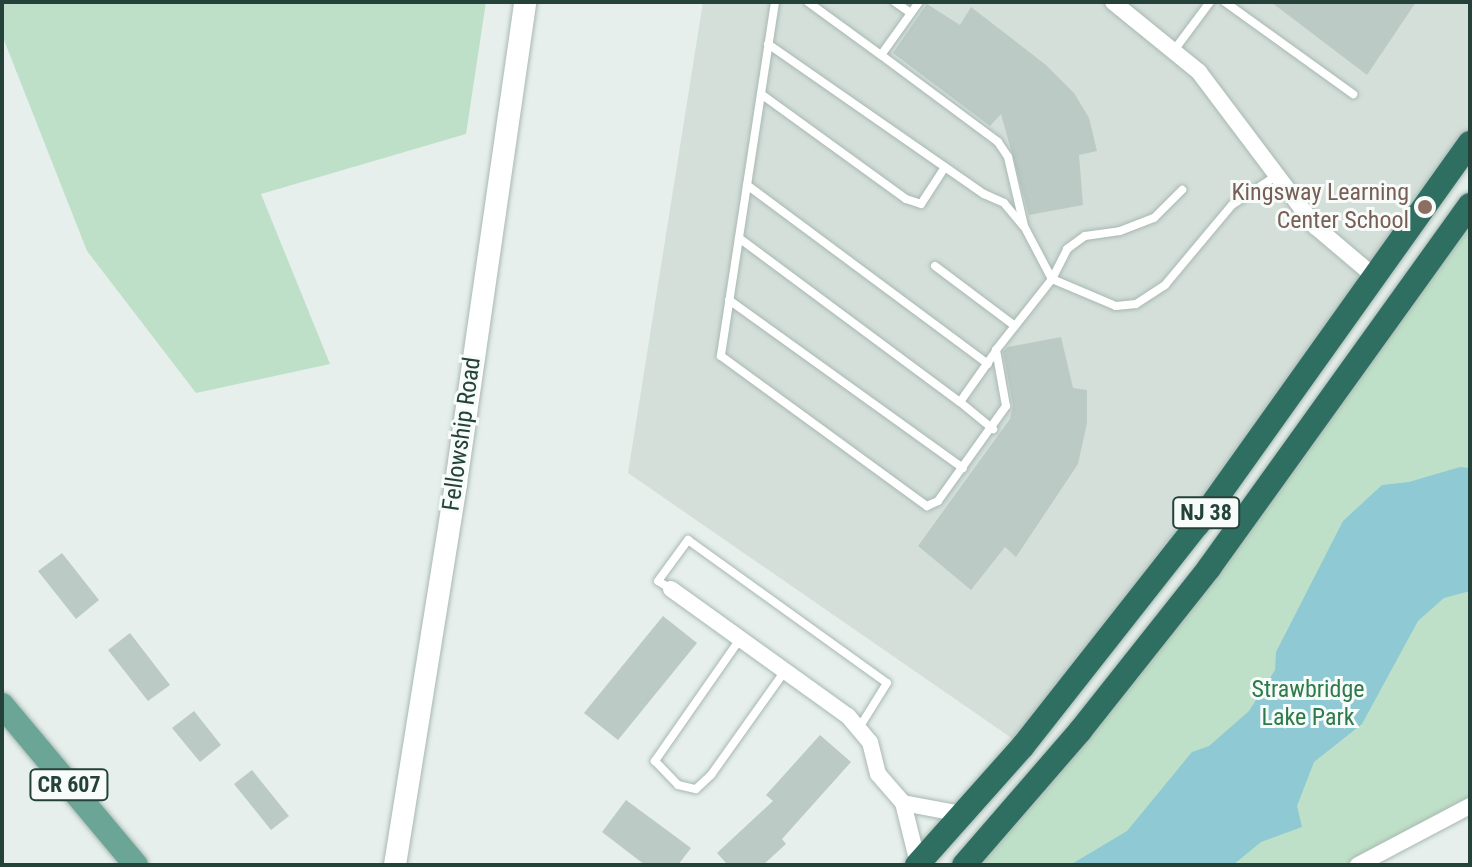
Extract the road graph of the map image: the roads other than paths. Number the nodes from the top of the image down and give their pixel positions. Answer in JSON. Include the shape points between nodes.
{"nodes":[{"id":1,"x":525,"y":2,"type":"edge"},
{"id":2,"x":775,"y":2,"type":"edge"},
{"id":3,"x":808,"y":2,"type":"edge"},
{"id":4,"x":895,"y":2,"type":"edge"},
{"id":5,"x":919,"y":2,"type":"edge"},
{"id":6,"x":1113,"y":2,"type":"edge"},
{"id":7,"x":1210,"y":2,"type":"edge"},
{"id":8,"x":1225,"y":2,"type":"edge"},
{"id":9,"x":911,"y":13,"type":"junction"},
{"id":10,"x":768,"y":44,"type":"junction"},
{"id":11,"x":1175,"y":49,"type":"junction"},
{"id":12,"x":881,"y":55,"type":"junction"},
{"id":13,"x":761,"y":94,"type":"junction"},
{"id":14,"x":1353,"y":94,"type":"dead end"},
{"id":15,"x":1470,"y":143,"type":"edge"},
{"id":16,"x":945,"y":167,"type":"junction"},
{"id":17,"x":1279,"y":174,"type":"junction"},
{"id":18,"x":747,"y":185,"type":"junction"},
{"id":19,"x":1182,"y":190,"type":"dead end"},
{"id":20,"x":1470,"y":205,"type":"edge"},
{"id":21,"x":1024,"y":226,"type":"junction"},
{"id":22,"x":739,"y":238,"type":"junction"},
{"id":23,"x":935,"y":266,"type":"dead end"},
{"id":24,"x":1375,"y":277,"type":"junction"},
{"id":25,"x":1052,"y":279,"type":"junction"},
{"id":26,"x":729,"y":300,"type":"junction"},
{"id":27,"x":1015,"y":326,"type":"junction"},
{"id":28,"x":996,"y":350,"type":"junction"},
{"id":29,"x":988,"y":364,"type":"junction"},
{"id":30,"x":960,"y":402,"type":"junction"},
{"id":31,"x":993,"y":429,"type":"junction"},
{"id":32,"x":963,"y":468,"type":"junction"},
{"id":33,"x":671,"y":589,"type":"joint"},
{"id":34,"x":740,"y":639,"type":"junction"},
{"id":35,"x":785,"y":671,"type":"junction"},
{"id":36,"x":2,"y":705,"type":"edge"},
{"id":37,"x":859,"y":729,"type":"junction"},
{"id":38,"x":903,"y":803,"type":"junction"},
{"id":39,"x":1470,"y":806,"type":"edge"},
{"id":40,"x":962,"y":814,"type":"junction"},
{"id":41,"x":918,"y":864,"type":"edge"},
{"id":42,"x":136,"y":865,"type":"edge"},
{"id":43,"x":395,"y":865,"type":"edge"},
{"id":44,"x":964,"y":865,"type":"edge"},
{"id":45,"x":1358,"y":865,"type":"edge"}],
"edges":[{"from":1,"to":43,"type":"street","name":"Fellowship Road"},
{"from":2,"to":10,"type":"lane"},
{"from":3,"to":12,"type":"lane"},
{"from":4,"to":9,"type":"lane"},
{"from":5,"to":9,"type":"lane"},
{"from":6,"to":11,"type":"street"},
{"from":7,"to":11,"type":"lane"},
{"from":8,"to":14,"type":"lane"},
{"from":9,"to":12,"type":"lane"},
{"from":10,"to":13,"type":"lane"},
{"from":10,"to":16,"type":"lane"},
{"from":11,"to":17,"type":"street"},
{"from":12,"to":21,"type":"lane","via":[[998,142],[1008,157]]},
{"from":13,"to":16,"type":"lane","via":[[906,199],[921,204]]},
{"from":13,"to":18,"type":"lane"},
{"from":15,"to":24,"type":"highway","number":"NJ 38"},
{"from":16,"to":21,"type":"lane","via":[[1004,203]]},
{"from":17,"to":24,"type":"street","via":[[1316,227]]},
{"from":17,"to":25,"type":"lane","via":[[1232,205],[1165,285],[1136,304],[1107,303]]},
{"from":18,"to":22,"type":"lane"},
{"from":18,"to":29,"type":"lane"},
{"from":19,"to":25,"type":"lane","via":[[1154,218],[1085,236],[1067,249]]},
{"from":20,"to":44,"type":"highway","number":"NJ 38","via":[[1209,568],[1089,720]]},
{"from":21,"to":25,"type":"lane"},
{"from":22,"to":26,"type":"lane"},
{"from":22,"to":30,"type":"lane"},
{"from":23,"to":27,"type":"lane"},
{"from":24,"to":40,"type":"highway","number":"NJ 38","via":[[1198,524],[1059,702]]},
{"from":25,"to":27,"type":"lane"},
{"from":26,"to":32,"type":"lane"},
{"from":26,"to":32,"type":"lane","via":[[721,356],[927,506],[938,501]]},
{"from":27,"to":28,"type":"lane"},
{"from":28,"to":29,"type":"lane"},
{"from":28,"to":31,"type":"lane","via":[[1006,406]]},
{"from":29,"to":30,"type":"lane"},
{"from":30,"to":31,"type":"lane"},
{"from":31,"to":32,"type":"lane"},
{"from":33,"to":34,"type":"street"},
{"from":33,"to":37,"type":"lane","via":[[658,581],[688,540],[887,683]]},
{"from":34,"to":35,"type":"street"},
{"from":34,"to":35,"type":"lane","via":[[655,761],[678,785],[696,789],[711,775]]},
{"from":35,"to":37,"type":"street"},
{"from":36,"to":42,"type":"main road","number":"CR 607"},
{"from":37,"to":38,"type":"street","via":[[870,742],[878,774]]},
{"from":38,"to":40,"type":"street"},
{"from":38,"to":41,"type":"street"},
{"from":39,"to":45,"type":"street"},
{"from":40,"to":41,"type":"highway","number":"NJ 38"}]}
